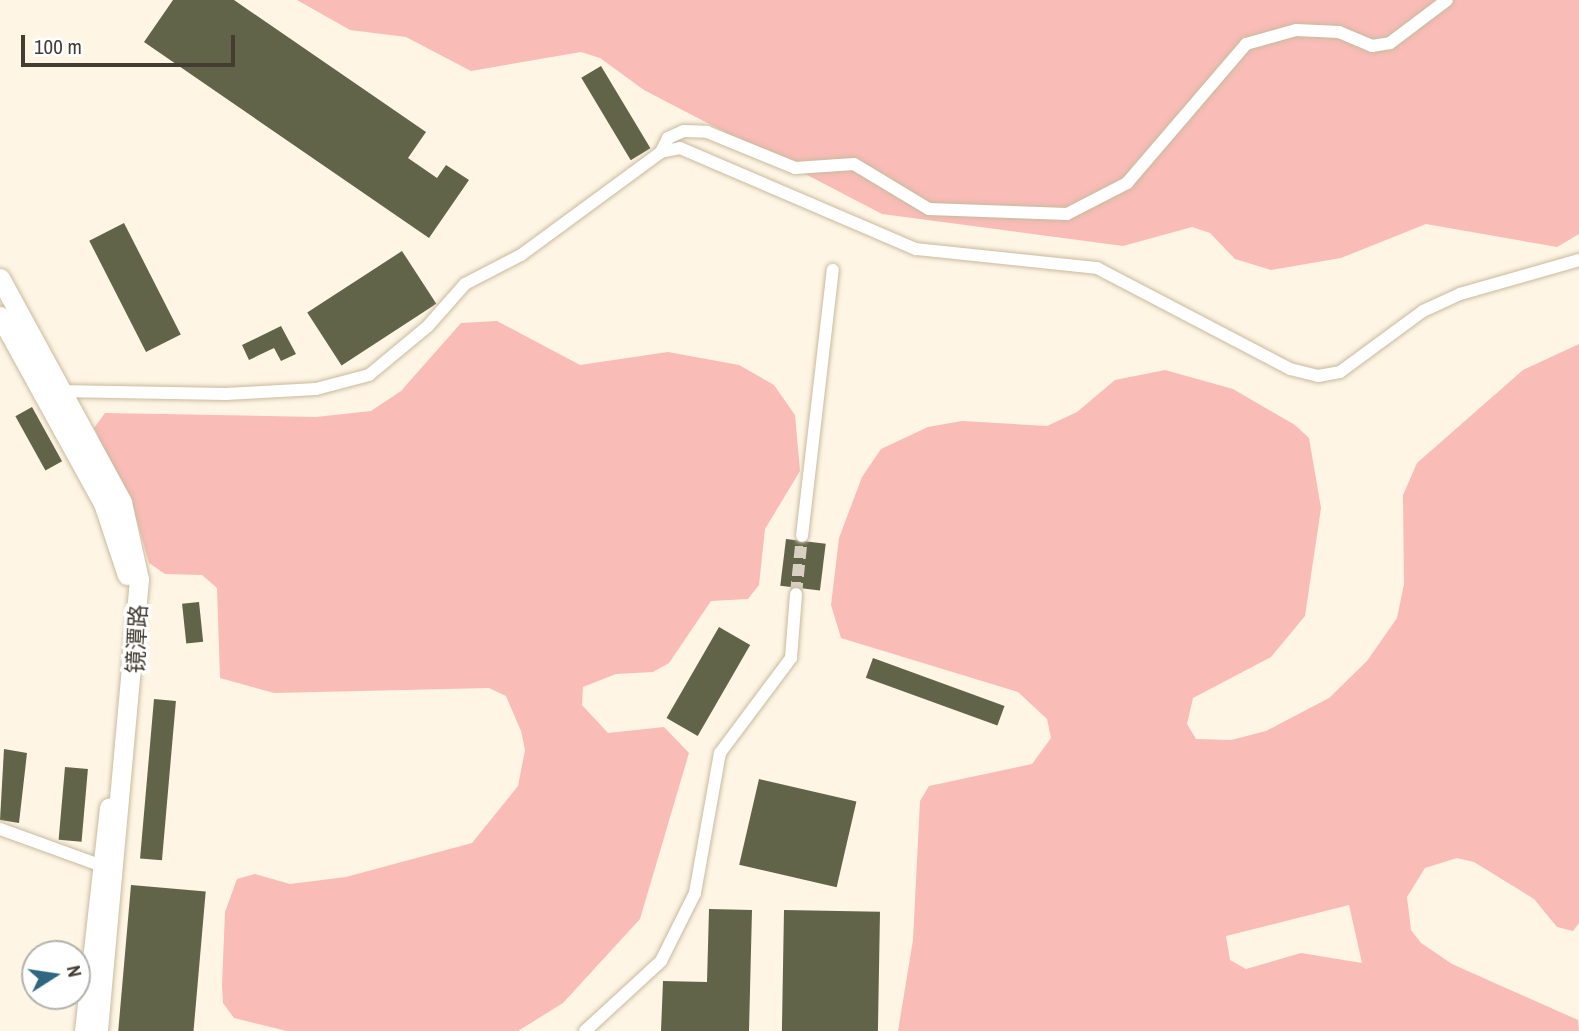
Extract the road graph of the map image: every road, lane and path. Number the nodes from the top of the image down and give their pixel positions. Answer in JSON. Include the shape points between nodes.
{"nodes":[{"id":1,"x":1447,"y":0,"type":"edge"},
{"id":2,"x":661,"y":152,"type":"junction"},
{"id":3,"x":1579,"y":260,"type":"edge"},
{"id":4,"x":833,"y":270,"type":"dead end"},
{"id":5,"x":0,"y":278,"type":"edge"},
{"id":6,"x":0,"y":316,"type":"edge"},
{"id":7,"x":59,"y":391,"type":"junction"},
{"id":8,"x":802,"y":536,"type":"tunnel mouth"},
{"id":9,"x":796,"y":594,"type":"tunnel mouth"},
{"id":10,"x":0,"y":829,"type":"edge"},
{"id":11,"x":102,"y":866,"type":"junction"},
{"id":12,"x":84,"y":1031,"type":"edge"},
{"id":13,"x":98,"y":1031,"type":"edge"},
{"id":14,"x":585,"y":1031,"type":"edge"}],
"edges":[{"from":1,"to":2,"type":"street","via":[[1390,43],[1373,46],[1339,32],[1296,30],[1246,44],[1127,184],[1067,214],[929,209],[854,164],[795,168],[707,132],[684,131],[668,138]]},
{"from":2,"to":3,"type":"street","via":[[680,148],[710,156],[916,249],[1097,268],[1290,369],[1318,376],[1340,372],[1423,312],[1460,294]]},
{"from":2,"to":7,"type":"street","via":[[522,255],[465,284],[428,326],[369,375],[316,389],[226,394]]},
{"from":4,"to":8,"type":"street"},
{"from":5,"to":7,"type":"main road","name":"镜潭路"},
{"from":6,"to":11,"type":"main road","name":"镜潭路","via":[[103,503],[128,577],[127,648]]},
{"from":7,"to":13,"type":"main road","name":"镜潭路","via":[[122,502],[139,579]]},
{"from":9,"to":14,"type":"street","via":[[791,658],[720,753],[695,893],[661,961]]},
{"from":10,"to":11,"type":"street"},
{"from":11,"to":12,"type":"main road","name":"镜潭路"}]}
